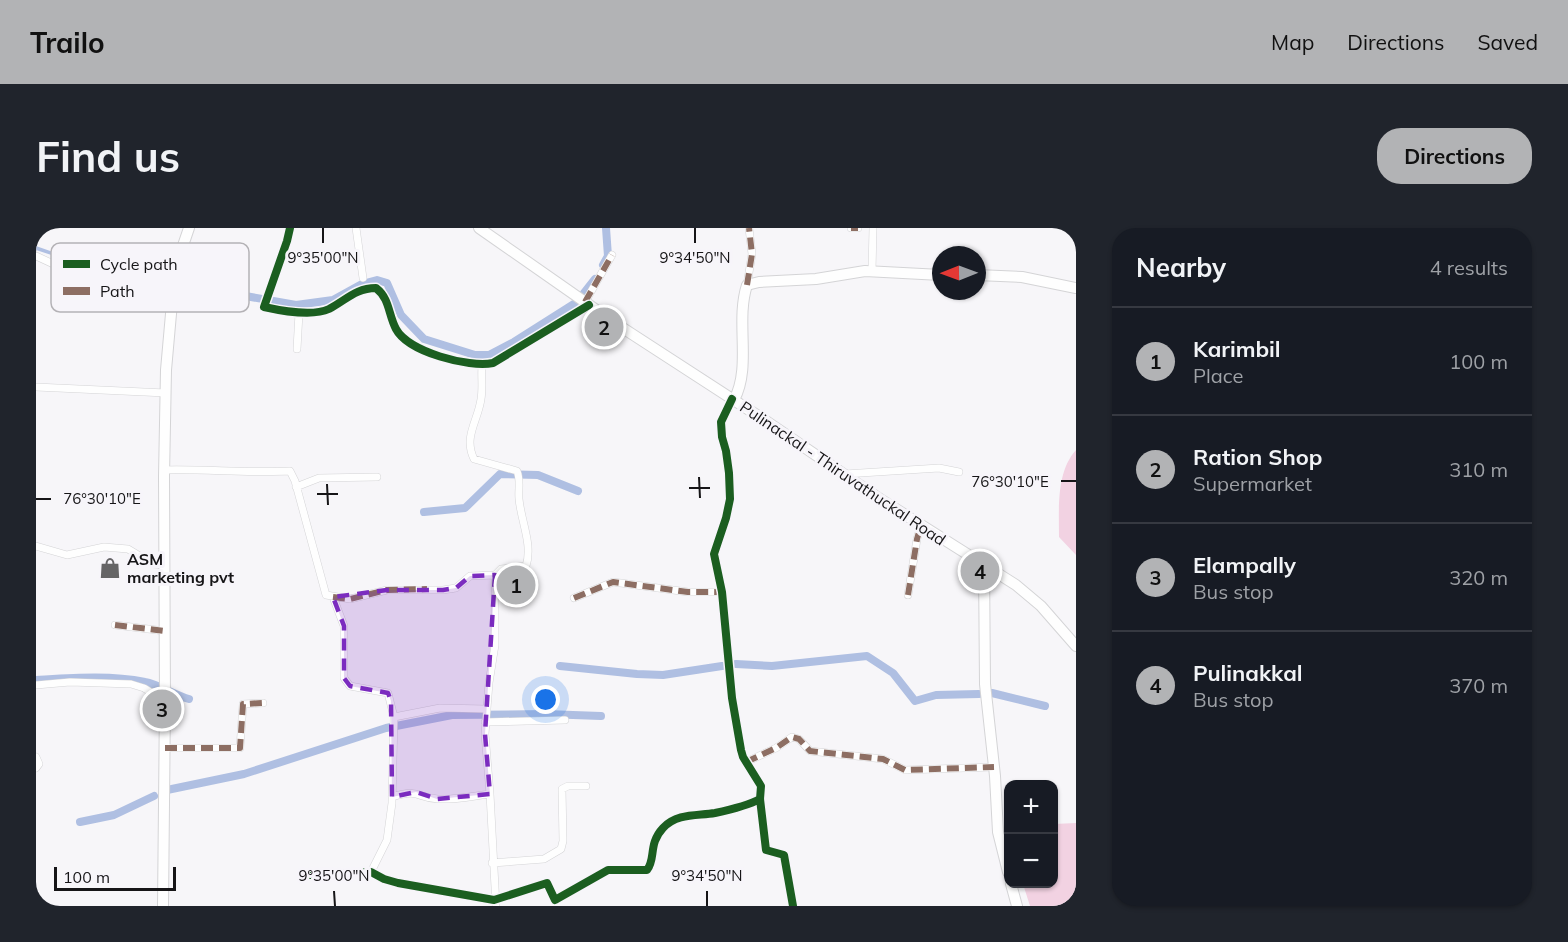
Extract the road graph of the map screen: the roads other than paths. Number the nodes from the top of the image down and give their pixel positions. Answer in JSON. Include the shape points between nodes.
{"nodes":[{"id":1,"x":189,"y":228,"type":"edge"},
{"id":2,"x":290,"y":228,"type":"edge"},
{"id":3,"x":356,"y":228,"type":"edge"},
{"id":4,"x":479,"y":228,"type":"edge"},
{"id":5,"x":749,"y":228,"type":"edge"},
{"id":6,"x":851,"y":228,"type":"edge"},
{"id":7,"x":858,"y":228,"type":"edge"},
{"id":8,"x":873,"y":228,"type":"edge"},
{"id":9,"x":183,"y":243,"type":"edge"},
{"id":10,"x":612,"y":255,"type":"dead end"},
{"id":11,"x":36,"y":256,"type":"edge"},
{"id":12,"x":51,"y":263,"type":"edge"},
{"id":13,"x":873,"y":271,"type":"junction"},
{"id":14,"x":932,"y":274,"type":"edge"},
{"id":15,"x":986,"y":275,"type":"edge"},
{"id":16,"x":363,"y":278,"type":"dead end"},
{"id":17,"x":747,"y":285,"type":"junction"},
{"id":18,"x":1076,"y":288,"type":"edge"},
{"id":19,"x":582,"y":301,"type":"junction"},
{"id":20,"x":170,"y":312,"type":"edge"},
{"id":21,"x":299,"y":313,"type":"junction"},
{"id":22,"x":297,"y":349,"type":"dead end"},
{"id":23,"x":482,"y":365,"type":"junction"},
{"id":24,"x":36,"y":387,"type":"edge"},
{"id":25,"x":166,"y":393,"type":"junction"},
{"id":26,"x":733,"y":400,"type":"junction"},
{"id":27,"x":164,"y":471,"type":"junction"},
{"id":28,"x":959,"y":472,"type":"dead end"},
{"id":29,"x":844,"y":474,"type":"junction"},
{"id":30,"x":377,"y":477,"type":"dead end"},
{"id":31,"x":296,"y":487,"type":"junction"},
{"id":32,"x":921,"y":525,"type":"junction"},
{"id":33,"x":36,"y":546,"type":"edge"},
{"id":34,"x":164,"y":565,"type":"junction"},
{"id":35,"x":984,"y":566,"type":"junction"},
{"id":36,"x":495,"y":575,"type":"junction"},
{"id":37,"x":722,"y":592,"type":"junction"},
{"id":38,"x":908,"y":595,"type":"dead end"},
{"id":39,"x":333,"y":597,"type":"junction"},
{"id":40,"x":574,"y":598,"type":"dead end"},
{"id":41,"x":115,"y":625,"type":"dead end"},
{"id":42,"x":165,"y":631,"type":"junction"},
{"id":43,"x":1074,"y":642,"type":"edge"},
{"id":44,"x":36,"y":685,"type":"edge"},
{"id":45,"x":165,"y":694,"type":"junction"},
{"id":46,"x":263,"y":703,"type":"dead end"},
{"id":47,"x":486,"y":709,"type":"junction"},
{"id":48,"x":565,"y":720,"type":"dead end"},
{"id":49,"x":485,"y":722,"type":"junction"},
{"id":50,"x":394,"y":724,"type":"junction"},
{"id":51,"x":165,"y":748,"type":"junction"},
{"id":52,"x":36,"y":757,"type":"edge"},
{"id":53,"x":746,"y":762,"type":"junction"},
{"id":54,"x":994,"y":767,"type":"junction"},
{"id":55,"x":36,"y":768,"type":"edge"},
{"id":56,"x":586,"y":786,"type":"dead end"},
{"id":57,"x":490,"y":794,"type":"junction"},
{"id":58,"x":392,"y":797,"type":"junction"},
{"id":59,"x":760,"y":799,"type":"junction"},
{"id":60,"x":1004,"y":856,"type":"edge"},
{"id":61,"x":492,"y":863,"type":"junction"},
{"id":62,"x":371,"y":872,"type":"junction"},
{"id":63,"x":310,"y":875,"type":"dead end"},
{"id":64,"x":1012,"y":888,"type":"edge"},
{"id":65,"x":495,"y":903,"type":"edge"},
{"id":66,"x":163,"y":906,"type":"edge"},
{"id":67,"x":793,"y":906,"type":"edge"},
{"id":68,"x":1017,"y":906,"type":"edge"}],
"edges":[{"from":1,"to":9,"type":"main road"},
{"from":2,"to":21,"type":"street","via":[[264,307]]},
{"from":3,"to":16,"type":"street"},
{"from":4,"to":19,"type":"main road","name":"Pulinackal - Thiruvathuckal Road"},
{"from":5,"to":17,"type":"street","via":[[752,254]]},
{"from":6,"to":7,"type":"street"},
{"from":8,"to":13,"type":"street"},
{"from":10,"to":19,"type":"street"},
{"from":11,"to":12,"type":"street"},
{"from":13,"to":14,"type":"main road"},
{"from":13,"to":17,"type":"main road"},
{"from":15,"to":18,"type":"main road","via":[[1022,277]]},
{"from":17,"to":26,"type":"main road","via":[[741,387]]},
{"from":19,"to":23,"type":"street","via":[[505,356]]},
{"from":19,"to":26,"type":"main road","name":"Pulinackal - Thiruvathuckal Road"},
{"from":20,"to":25,"type":"main road"},
{"from":21,"to":22,"type":"street"},
{"from":21,"to":23,"type":"street","via":[[327,310],[357,291],[376,288],[385,295],[397,331],[407,341],[434,354]]},
{"from":23,"to":36,"type":"street","via":[[481,400],[470,435],[470,450],[474,459],[517,471],[528,559],[526,566],[501,569]]},
{"from":24,"to":25,"type":"street"},
{"from":25,"to":27,"type":"main road"},
{"from":26,"to":29,"type":"main road","name":"Pulinackal - Thiruvathuckal Road"},
{"from":26,"to":37,"type":"street","via":[[721,422],[730,499],[714,554]]},
{"from":27,"to":31,"type":"street","via":[[290,471]]},
{"from":27,"to":34,"type":"main road"},
{"from":28,"to":29,"type":"street","via":[[939,468]]},
{"from":29,"to":32,"type":"main road","name":"Pulinackal - Thiruvathuckal Road"},
{"from":30,"to":31,"type":"street","via":[[319,478]]},
{"from":31,"to":39,"type":"street","via":[[320,567],[321,583],[326,595]]},
{"from":32,"to":35,"type":"main road","name":"Pulinackal - Thiruvathuckal Road"},
{"from":32,"to":38,"type":"street"},
{"from":33,"to":34,"type":"street","via":[[68,555],[104,548],[128,549],[153,564]]},
{"from":34,"to":42,"type":"main road"},
{"from":35,"to":43,"type":"main road","name":"Pulinackal - Thiruvathuckal Road","via":[[1026,592]]},
{"from":35,"to":54,"type":"main road","via":[[985,684]]},
{"from":36,"to":39,"type":"street","via":[[470,576],[456,588],[443,591],[387,590],[350,599]]},
{"from":36,"to":47,"type":"street","via":[[495,645]]},
{"from":37,"to":40,"type":"street","via":[[688,592],[613,582]]},
{"from":37,"to":53,"type":"street","via":[[732,698]]},
{"from":39,"to":50,"type":"street","via":[[344,626],[344,678],[350,686],[388,693]]},
{"from":41,"to":42,"type":"street"},
{"from":42,"to":45,"type":"main road"},
{"from":44,"to":45,"type":"street","via":[[131,684]]},
{"from":45,"to":51,"type":"main road"},
{"from":46,"to":51,"type":"street","via":[[243,704],[240,748]]},
{"from":47,"to":49,"type":"street"},
{"from":47,"to":50,"type":"street","via":[[441,708]]},
{"from":48,"to":49,"type":"street"},
{"from":49,"to":57,"type":"street"},
{"from":50,"to":58,"type":"street"},
{"from":51,"to":66,"type":"main road"},
{"from":52,"to":55,"type":"street"},
{"from":53,"to":54,"type":"street","via":[[792,737],[810,751],[883,759],[905,770]]},
{"from":53,"to":59,"type":"street","via":[[761,786]]},
{"from":54,"to":60,"type":"main road","via":[[998,832]]},
{"from":56,"to":61,"type":"street","via":[[562,789],[561,849],[544,859]]},
{"from":57,"to":58,"type":"street","via":[[437,799],[416,792]]},
{"from":57,"to":61,"type":"street"},
{"from":58,"to":62,"type":"street","via":[[387,840]]},
{"from":59,"to":65,"type":"street","via":[[717,813],[672,820],[657,835],[647,870],[608,870],[555,900],[547,883]]},
{"from":59,"to":67,"type":"street","via":[[766,850],[784,855]]},
{"from":61,"to":65,"type":"street"},
{"from":62,"to":63,"type":"street"},
{"from":62,"to":65,"type":"street","via":[[398,883]]},
{"from":64,"to":68,"type":"main road"}]}
